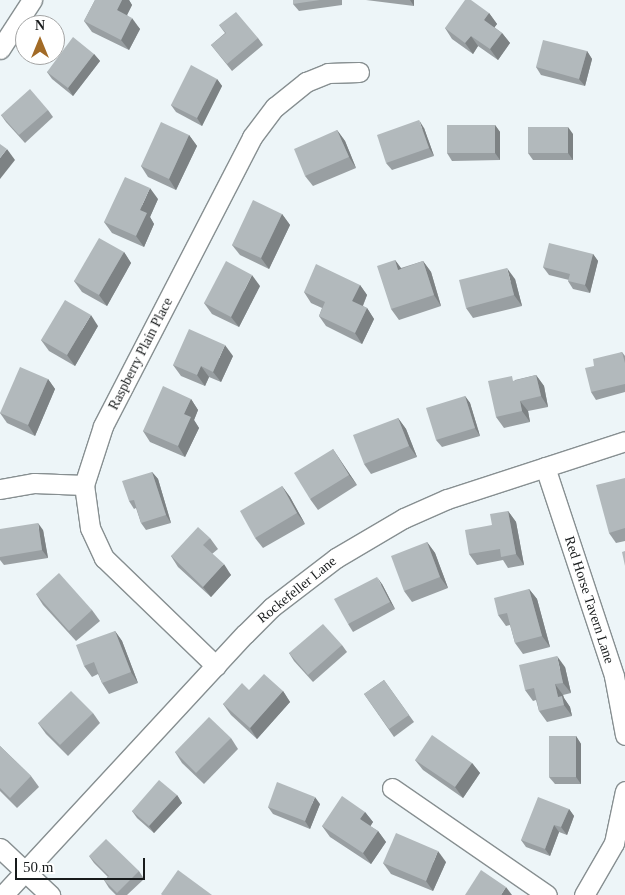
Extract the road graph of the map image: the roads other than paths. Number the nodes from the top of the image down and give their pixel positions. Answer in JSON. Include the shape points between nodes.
{"nodes":[{"id":1,"x":32,"y":0,"type":"edge"},
{"id":2,"x":0,"y":49,"type":"edge"},
{"id":3,"x":359,"y":72,"type":"dead end"},
{"id":4,"x":625,"y":441,"type":"edge"},
{"id":5,"x":545,"y":467,"type":"junction"},
{"id":6,"x":84,"y":484,"type":"junction"},
{"id":7,"x":0,"y":489,"type":"edge"},
{"id":8,"x":216,"y":666,"type":"junction"},
{"id":9,"x":625,"y":735,"type":"edge"},
{"id":10,"x":392,"y":788,"type":"dead end"},
{"id":11,"x":625,"y":791,"type":"edge"},
{"id":12,"x":620,"y":845,"type":"edge"},
{"id":13,"x":0,"y":848,"type":"edge"},
{"id":14,"x":24,"y":871,"type":"junction"},
{"id":15,"x":3,"y":895,"type":"edge"},
{"id":16,"x":50,"y":895,"type":"edge"},
{"id":17,"x":547,"y":895,"type":"edge"},
{"id":18,"x":584,"y":895,"type":"edge"}],
"edges":[{"from":1,"to":2,"type":"street"},
{"from":3,"to":6,"type":"street","name":"Raspberry Plain Place","via":[[328,73],[306,82],[271,111],[252,137],[103,426]]},
{"from":4,"to":5,"type":"street","name":"Rockefeller Lane"},
{"from":5,"to":8,"type":"street","name":"Rockefeller Lane","via":[[447,499],[368,538],[278,602]]},
{"from":5,"to":9,"type":"street","name":"Red Horse Tavern Lane","via":[[614,676]]},
{"from":6,"to":7,"type":"street","via":[[34,482]]},
{"from":6,"to":8,"type":"street","name":"Raspberry Plain Place","via":[[90,528],[104,558]]},
{"from":8,"to":14,"type":"street","name":"Rockefeller Lane"},
{"from":10,"to":17,"type":"street"},
{"from":11,"to":12,"type":"street"},
{"from":12,"to":18,"type":"street"},
{"from":13,"to":14,"type":"street"},
{"from":14,"to":15,"type":"street","name":"Rockefeller Lane"},
{"from":14,"to":16,"type":"street"}]}
